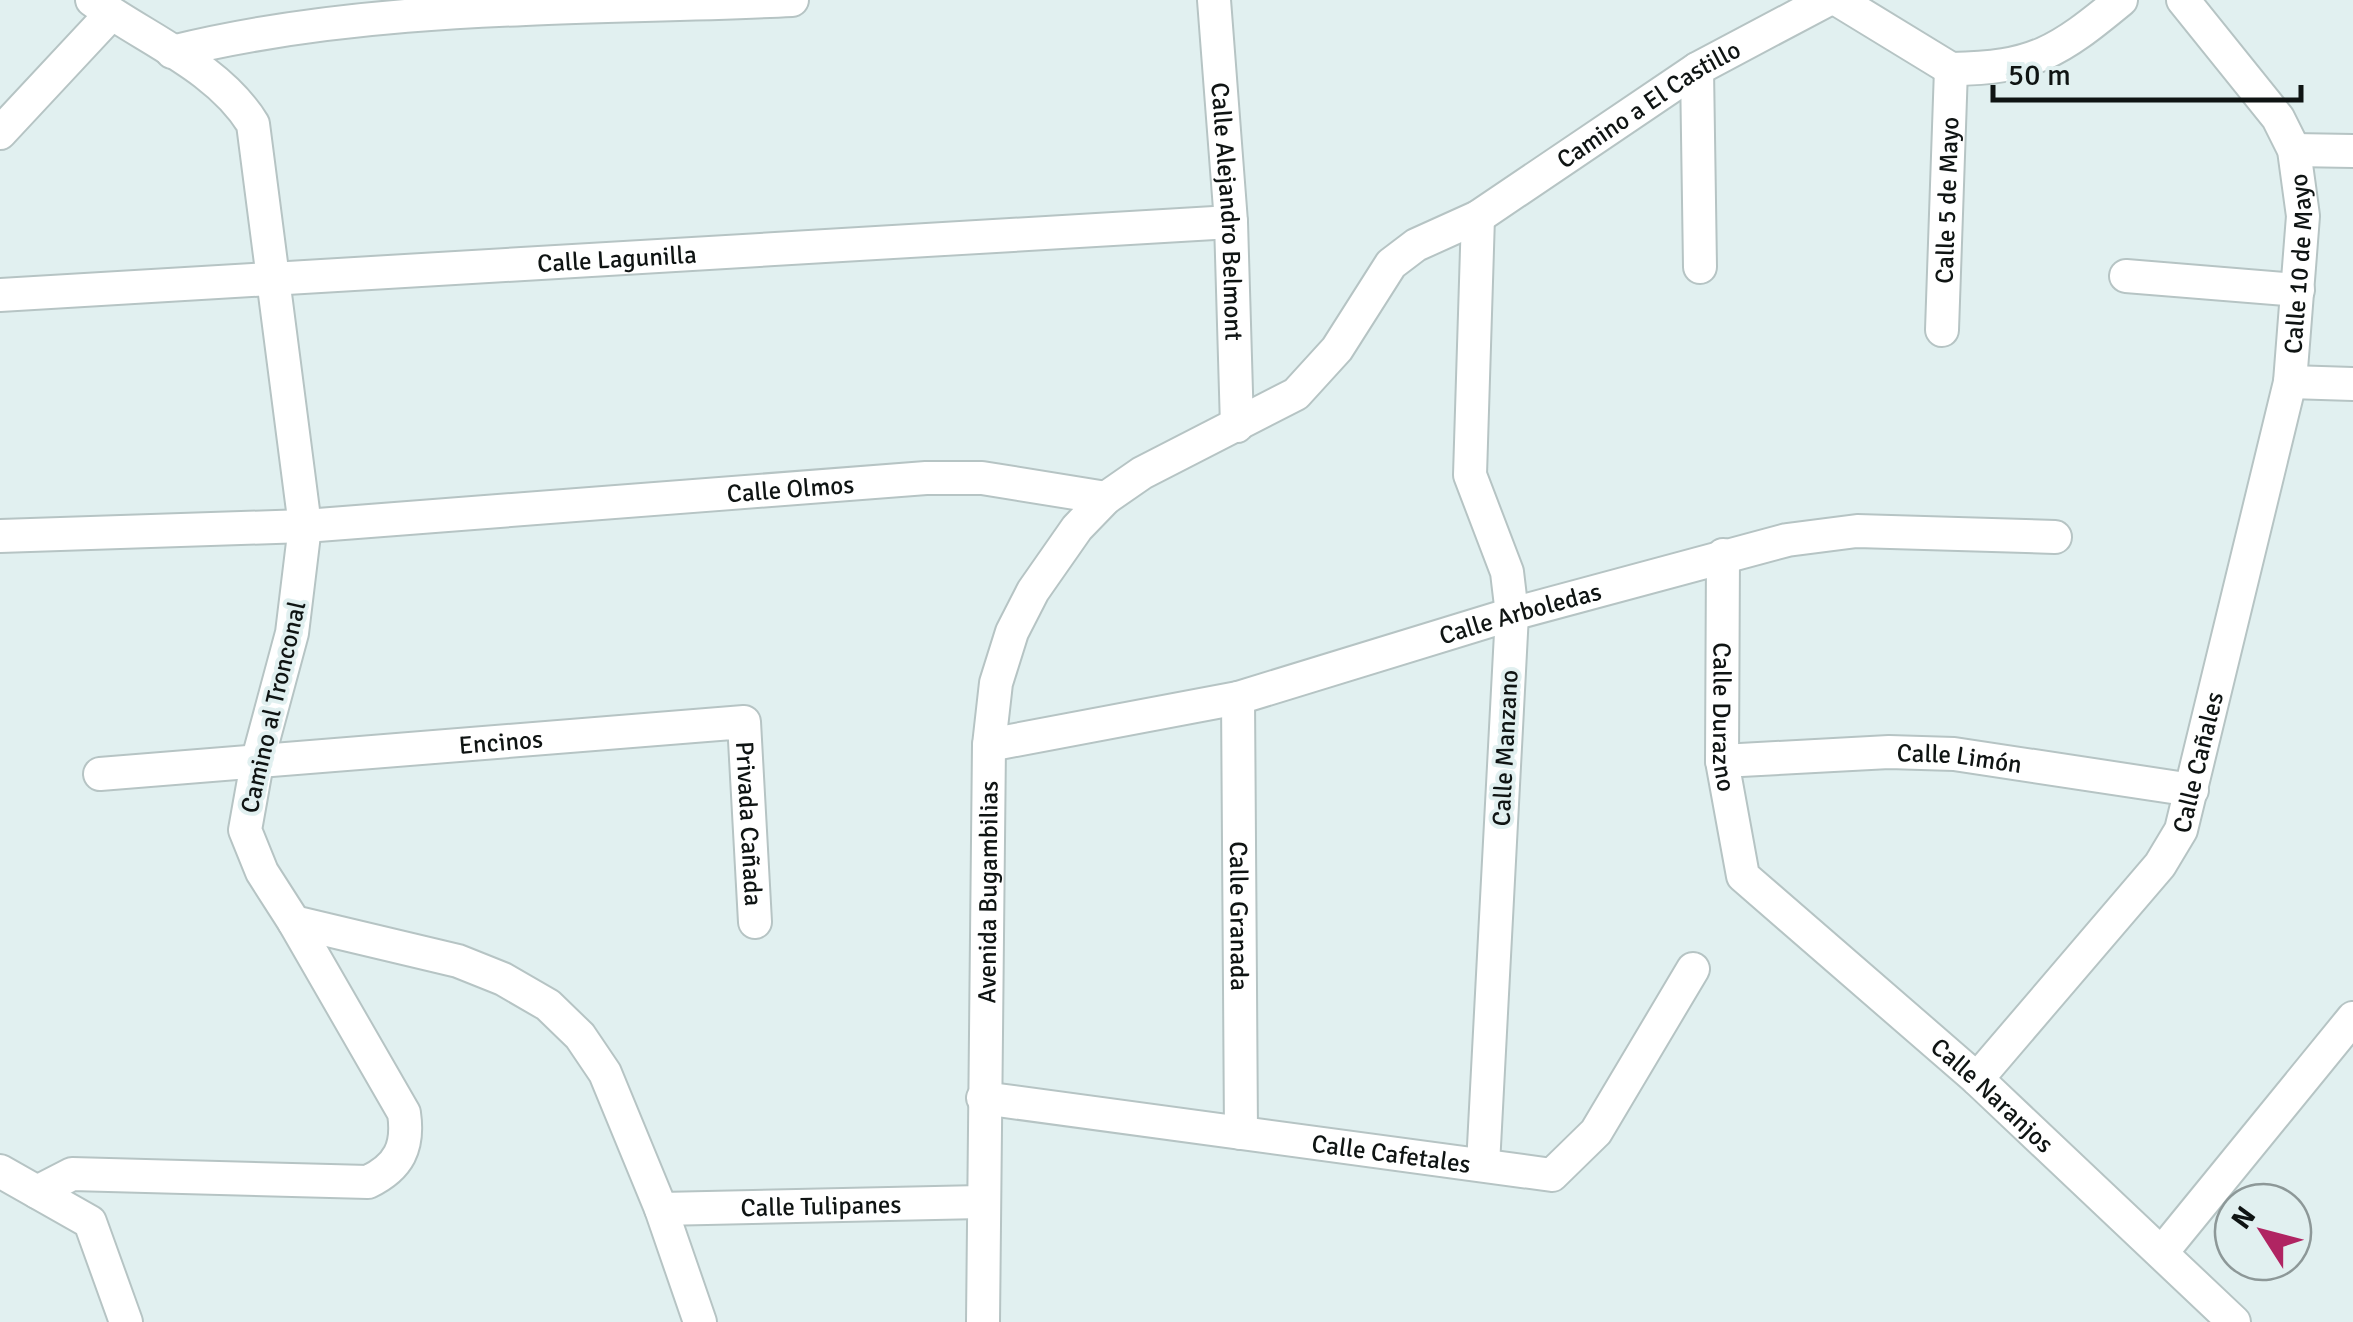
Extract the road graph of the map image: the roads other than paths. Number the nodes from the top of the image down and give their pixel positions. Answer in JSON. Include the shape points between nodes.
{"nodes":[{"id":1,"x":773,"y":0,"type":"edge"},
{"id":2,"x":792,"y":0,"type":"edge"},
{"id":3,"x":1214,"y":0,"type":"edge"},
{"id":4,"x":1827,"y":0,"type":"edge"},
{"id":5,"x":1838,"y":0,"type":"edge"},
{"id":6,"x":2121,"y":0,"type":"edge"},
{"id":7,"x":2183,"y":0,"type":"edge"},
{"id":8,"x":102,"y":7,"type":"edge"},
{"id":9,"x":172,"y":52,"type":"junction"},
{"id":10,"x":1696,"y":69,"type":"junction"},
{"id":11,"x":1951,"y":70,"type":"junction"},
{"id":12,"x":0,"y":133,"type":"edge"},
{"id":13,"x":2294,"y":150,"type":"junction"},
{"id":14,"x":2353,"y":151,"type":"edge"},
{"id":15,"x":1478,"y":217,"type":"junction"},
{"id":16,"x":1230,"y":222,"type":"junction"},
{"id":17,"x":1700,"y":268,"type":"dead end"},
{"id":18,"x":273,"y":276,"type":"junction"},
{"id":19,"x":2126,"y":276,"type":"dead end"},
{"id":20,"x":2298,"y":290,"type":"junction"},
{"id":21,"x":0,"y":295,"type":"edge"},
{"id":22,"x":1942,"y":330,"type":"dead end"},
{"id":23,"x":2290,"y":382,"type":"junction"},
{"id":24,"x":2353,"y":384,"type":"edge"},
{"id":25,"x":1237,"y":426,"type":"junction"},
{"id":26,"x":1106,"y":498,"type":"junction"},
{"id":27,"x":306,"y":526,"type":"junction"},
{"id":28,"x":0,"y":536,"type":"edge"},
{"id":29,"x":2055,"y":538,"type":"dead end"},
{"id":30,"x":1724,"y":556,"type":"junction"},
{"id":31,"x":1512,"y":614,"type":"junction"},
{"id":32,"x":1238,"y":698,"type":"junction"},
{"id":33,"x":744,"y":722,"type":"joint"},
{"id":34,"x":988,"y":746,"type":"junction"},
{"id":35,"x":1722,"y":762,"type":"junction"},
{"id":36,"x":258,"y":763,"type":"junction"},
{"id":37,"x":100,"y":774,"type":"dead end"},
{"id":38,"x":2192,"y":790,"type":"junction"},
{"id":39,"x":1742,"y":876,"type":"joint"},
{"id":40,"x":294,"y":922,"type":"junction"},
{"id":41,"x":755,"y":922,"type":"dead end"},
{"id":42,"x":1693,"y":969,"type":"dead end"},
{"id":43,"x":2353,"y":1018,"type":"edge"},
{"id":44,"x":1977,"y":1078,"type":"junction"},
{"id":45,"x":983,"y":1098,"type":"junction"},
{"id":46,"x":1242,"y":1133,"type":"junction"},
{"id":47,"x":1483,"y":1165,"type":"junction"},
{"id":48,"x":0,"y":1171,"type":"edge"},
{"id":49,"x":38,"y":1192,"type":"junction"},
{"id":50,"x":981,"y":1202,"type":"junction"},
{"id":51,"x":661,"y":1209,"type":"junction"},
{"id":52,"x":2164,"y":1250,"type":"junction"},
{"id":53,"x":126,"y":1322,"type":"edge"},
{"id":54,"x":700,"y":1322,"type":"edge"},
{"id":55,"x":983,"y":1322,"type":"edge"},
{"id":56,"x":2234,"y":1322,"type":"edge"}],
"edges":[{"from":1,"to":2,"type":"street"},
{"from":1,"to":9,"type":"street","via":[[526,6],[277,30]]},
{"from":3,"to":16,"type":"street","name":"Calle Alejandro Belmont"},
{"from":4,"to":10,"type":"street","name":"Camino a El Castillo"},
{"from":5,"to":11,"type":"street"},
{"from":6,"to":11,"type":"street","via":[[2038,59]]},
{"from":7,"to":13,"type":"street","name":"Calle 10 de Mayo","via":[[2278,118]]},
{"from":8,"to":9,"type":"street","name":"Camino al Tronconal"},
{"from":8,"to":12,"type":"street"},
{"from":9,"to":18,"type":"street","name":"Camino al Tronconal","via":[[239,101],[253,124]]},
{"from":10,"to":15,"type":"street","name":"Camino a El Castillo"},
{"from":10,"to":17,"type":"street"},
{"from":11,"to":22,"type":"street","name":"Calle 5 de Mayo"},
{"from":13,"to":14,"type":"street"},
{"from":13,"to":20,"type":"street","name":"Calle 10 de Mayo","via":[[2303,216]]},
{"from":15,"to":25,"type":"street","via":[[1391,264],[1318,374]]},
{"from":15,"to":31,"type":"street","name":"Calle Manzano","via":[[1470,475],[1506,572]]},
{"from":16,"to":18,"type":"street","name":"Calle Lagunilla"},
{"from":16,"to":25,"type":"street","name":"Calle Alejandro Belmont"},
{"from":18,"to":21,"type":"street","name":"Calle Lagunilla"},
{"from":18,"to":27,"type":"street","name":"Camino al Tronconal"},
{"from":19,"to":20,"type":"street"},
{"from":20,"to":23,"type":"street","name":"Calle 10 de Mayo"},
{"from":23,"to":24,"type":"street"},
{"from":23,"to":38,"type":"street","name":"Calle Cañales"},
{"from":25,"to":26,"type":"street"},
{"from":26,"to":27,"type":"street","name":"Calle Olmos","via":[[982,478],[926,478]]},
{"from":26,"to":34,"type":"street","name":"Avenida Bugambilias","via":[[1066,544],[1012,632]]},
{"from":27,"to":28,"type":"street","name":"Calle Olmos"},
{"from":27,"to":36,"type":"street","name":"Camino al Tronconal","via":[[292,633]]},
{"from":29,"to":30,"type":"street","name":"Calle Arboledas","via":[[1858,531]]},
{"from":30,"to":31,"type":"street","name":"Calle Arboledas"},
{"from":30,"to":35,"type":"street","name":"Calle Durazno"},
{"from":31,"to":32,"type":"street","name":"Calle Arboledas"},
{"from":31,"to":47,"type":"street","name":"Calle Manzano"},
{"from":32,"to":34,"type":"street","name":"Calle Arboledas"},
{"from":32,"to":46,"type":"street","name":"Calle Granada"},
{"from":33,"to":36,"type":"street","name":"Encinos"},
{"from":33,"to":41,"type":"street","name":"Privada Cañada"},
{"from":34,"to":45,"type":"street","name":"Avenida Bugambilias"},
{"from":35,"to":38,"type":"street","name":"Calle Limón","via":[[1954,754]]},
{"from":35,"to":39,"type":"street","name":"Calle Durazno"},
{"from":36,"to":37,"type":"street","name":"Encinos"},
{"from":36,"to":40,"type":"street","name":"Camino al Tronconal","via":[[246,830],[262,872]]},
{"from":38,"to":44,"type":"street","name":"Calle Cañales","via":[[2181,830],[2160,865]]},
{"from":39,"to":44,"type":"street","name":"Calle Naranjos"},
{"from":40,"to":49,"type":"street","name":"Camino al Tronconal","via":[[404,1113],[407,1136],[388,1172],[368,1182],[72,1174]]},
{"from":40,"to":51,"type":"street","via":[[458,961],[548,1005],[605,1074]]},
{"from":42,"to":47,"type":"street","name":"Calle Cafetales","via":[[1596,1132],[1552,1174]]},
{"from":43,"to":52,"type":"street"},
{"from":44,"to":52,"type":"street","name":"Calle Naranjos"},
{"from":45,"to":46,"type":"street","name":"Calle Cafetales"},
{"from":45,"to":50,"type":"street","name":"Avenida Bugambilias"},
{"from":46,"to":47,"type":"street","name":"Calle Cafetales"},
{"from":48,"to":49,"type":"street"},
{"from":49,"to":53,"type":"street","via":[[90,1222]]},
{"from":50,"to":51,"type":"street","name":"Calle Tulipanes"},
{"from":50,"to":55,"type":"street","name":"Avenida Bugambilias"},
{"from":51,"to":54,"type":"street"},
{"from":52,"to":56,"type":"street","name":"Calle Naranjos"}]}
